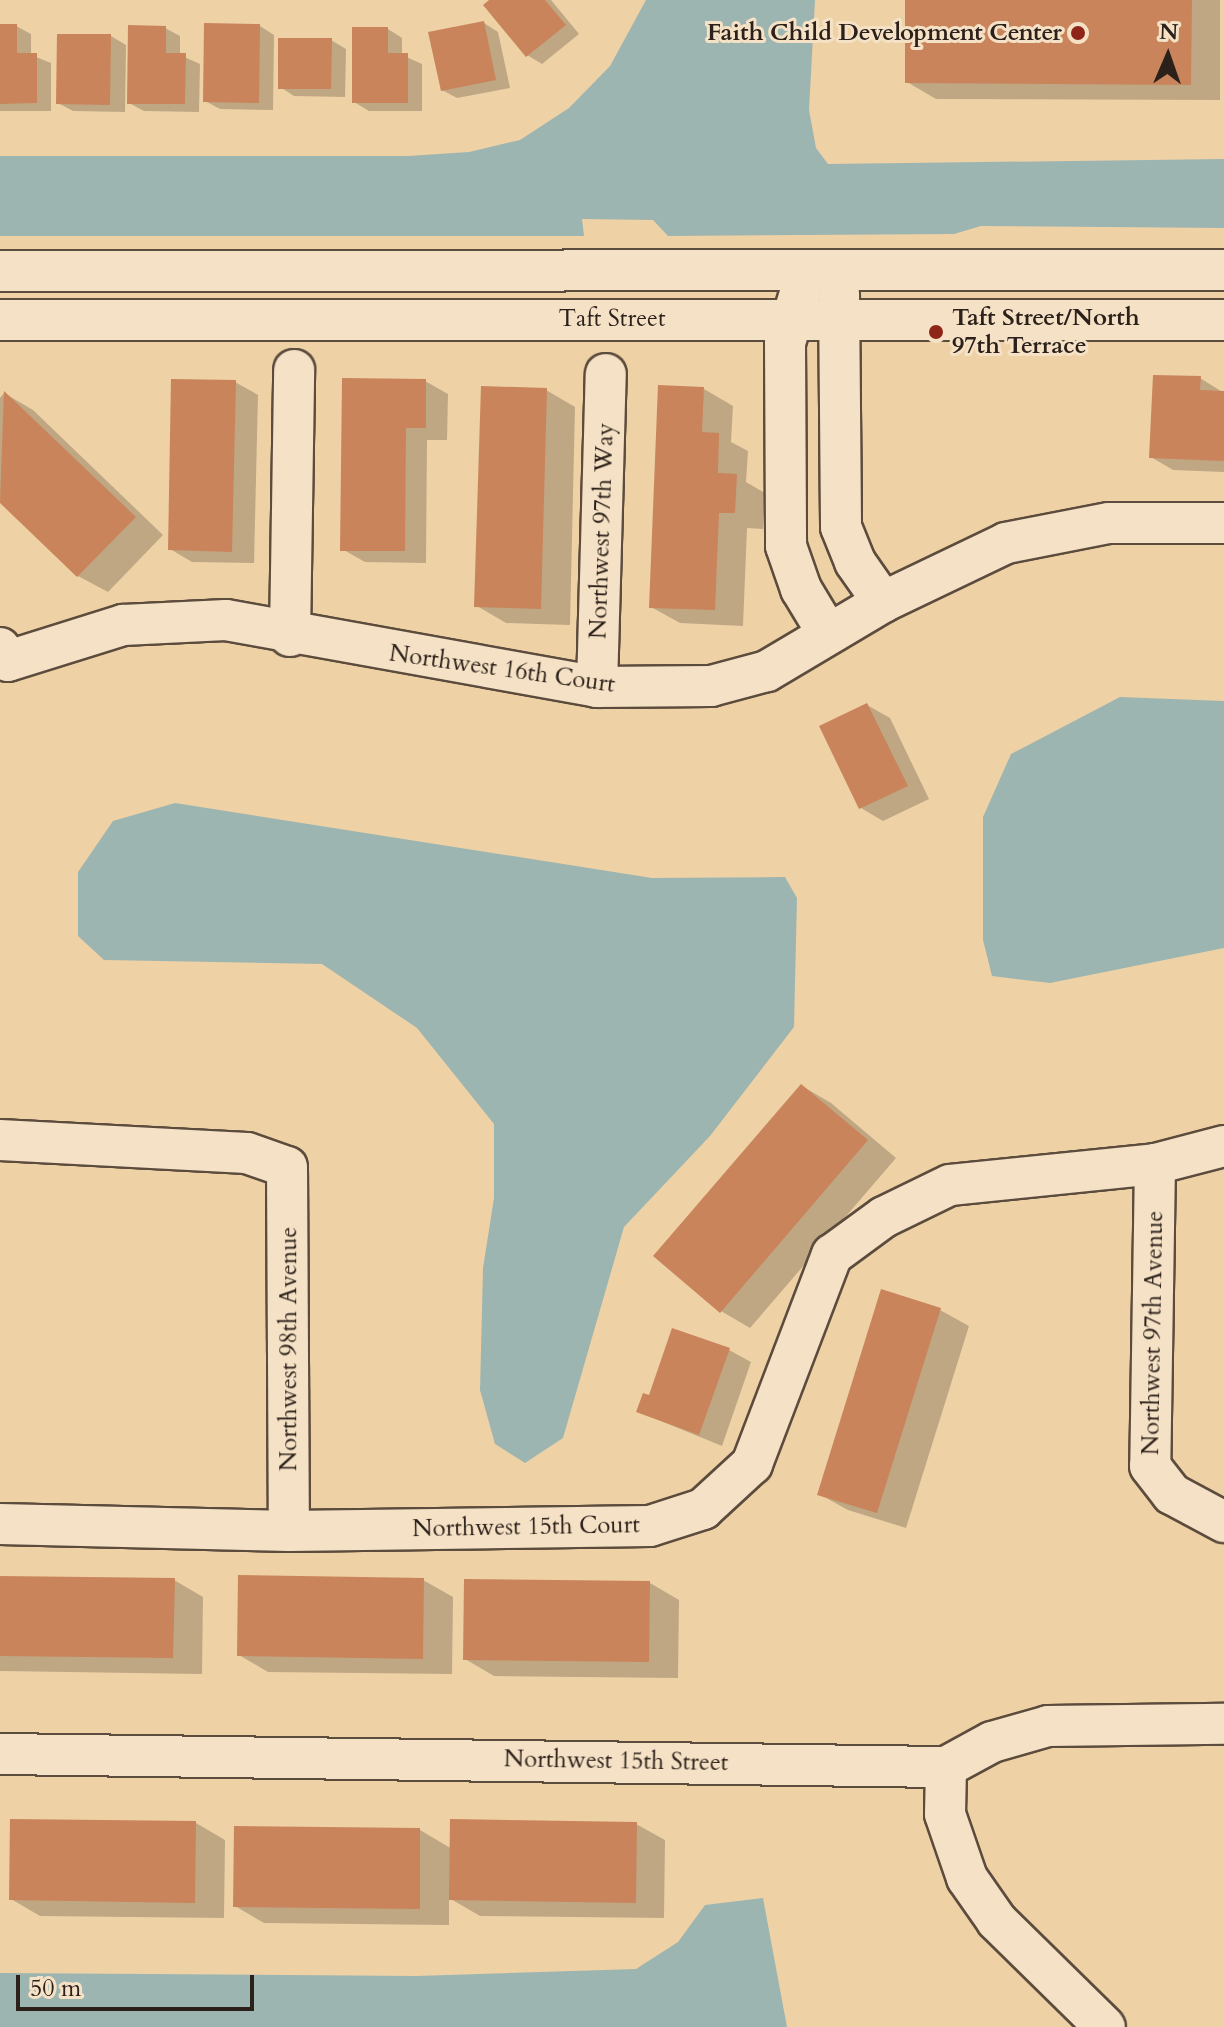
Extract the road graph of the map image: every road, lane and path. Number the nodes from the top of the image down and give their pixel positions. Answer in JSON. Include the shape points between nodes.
{"nodes":[{"id":1,"x":823,"y":270,"type":"junction"},
{"id":2,"x":1224,"y":270,"type":"edge"},
{"id":3,"x":0,"y":271,"type":"edge"},
{"id":4,"x":792,"y":319,"type":"junction"},
{"id":5,"x":839,"y":319,"type":"junction"},
{"id":6,"x":0,"y":320,"type":"edge"},
{"id":7,"x":1224,"y":320,"type":"edge"},
{"id":8,"x":294,"y":370,"type":"dead end"},
{"id":9,"x":606,"y":374,"type":"dead end"},
{"id":10,"x":1224,"y":523,"type":"edge"},
{"id":11,"x":883,"y":602,"type":"junction"},
{"id":12,"x":828,"y":634,"type":"junction"},
{"id":13,"x":290,"y":636,"type":"junction"},
{"id":14,"x":3,"y":659,"type":"edge"},
{"id":15,"x":597,"y":687,"type":"junction"},
{"id":16,"x":0,"y":1140,"type":"edge"},
{"id":17,"x":1224,"y":1146,"type":"edge"},
{"id":18,"x":1155,"y":1164,"type":"junction"},
{"id":19,"x":1224,"y":1522,"type":"edge"},
{"id":20,"x":0,"y":1524,"type":"edge"},
{"id":21,"x":289,"y":1531,"type":"junction"},
{"id":22,"x":1224,"y":1724,"type":"edge"},
{"id":23,"x":0,"y":1754,"type":"edge"},
{"id":24,"x":946,"y":1767,"type":"junction"},
{"id":25,"x":1105,"y":2027,"type":"edge"}],
"edges":[{"from":1,"to":2,"type":"street","name":"Taft Street"},
{"from":1,"to":3,"type":"street","name":"Taft Street"},
{"from":1,"to":4,"type":"street"},
{"from":1,"to":5,"type":"street"},
{"from":4,"to":5,"type":"street","name":"Taft Street"},
{"from":4,"to":6,"type":"street","name":"Taft Street"},
{"from":4,"to":12,"type":"street","via":[[785,343],[786,546],[801,589]]},
{"from":5,"to":7,"type":"street","name":"Taft Street"},
{"from":5,"to":11,"type":"street","via":[[841,527],[855,562]]},
{"from":8,"to":13,"type":"street"},
{"from":9,"to":15,"type":"street","name":"Northwest 97th Way"},
{"from":10,"to":11,"type":"street","name":"Northwest 16th Court","via":[[1109,523],[1006,543]]},
{"from":11,"to":12,"type":"street","name":"Northwest 16th Court"},
{"from":12,"to":15,"type":"street","name":"Northwest 16th Court","via":[[767,671],[711,686]]},
{"from":13,"to":14,"type":"street","name":"Northwest 16th Court","via":[[226,620],[123,625]]},
{"from":13,"to":15,"type":"street","name":"Northwest 16th Court"},
{"from":16,"to":21,"type":"street","name":"Northwest 98th Avenue","via":[[247,1153],[287,1167]]},
{"from":17,"to":18,"type":"street","name":"Northwest 15th Court"},
{"from":18,"to":19,"type":"street","name":"Northwest 97th Avenue","via":[[1150,1466],[1172,1494]]},
{"from":18,"to":21,"type":"street","name":"Northwest 15th Court","via":[[950,1185],[884,1217],[832,1255],[752,1464],[703,1509],[650,1526]]},
{"from":20,"to":21,"type":"street","name":"Northwest 15th Court"},
{"from":22,"to":24,"type":"street","name":"Northwest 15th Street","via":[[1048,1726],[992,1742]]},
{"from":23,"to":24,"type":"street","name":"Northwest 15th Street"},
{"from":24,"to":25,"type":"street","via":[[945,1814],[967,1878],[997,1921]]}]}
